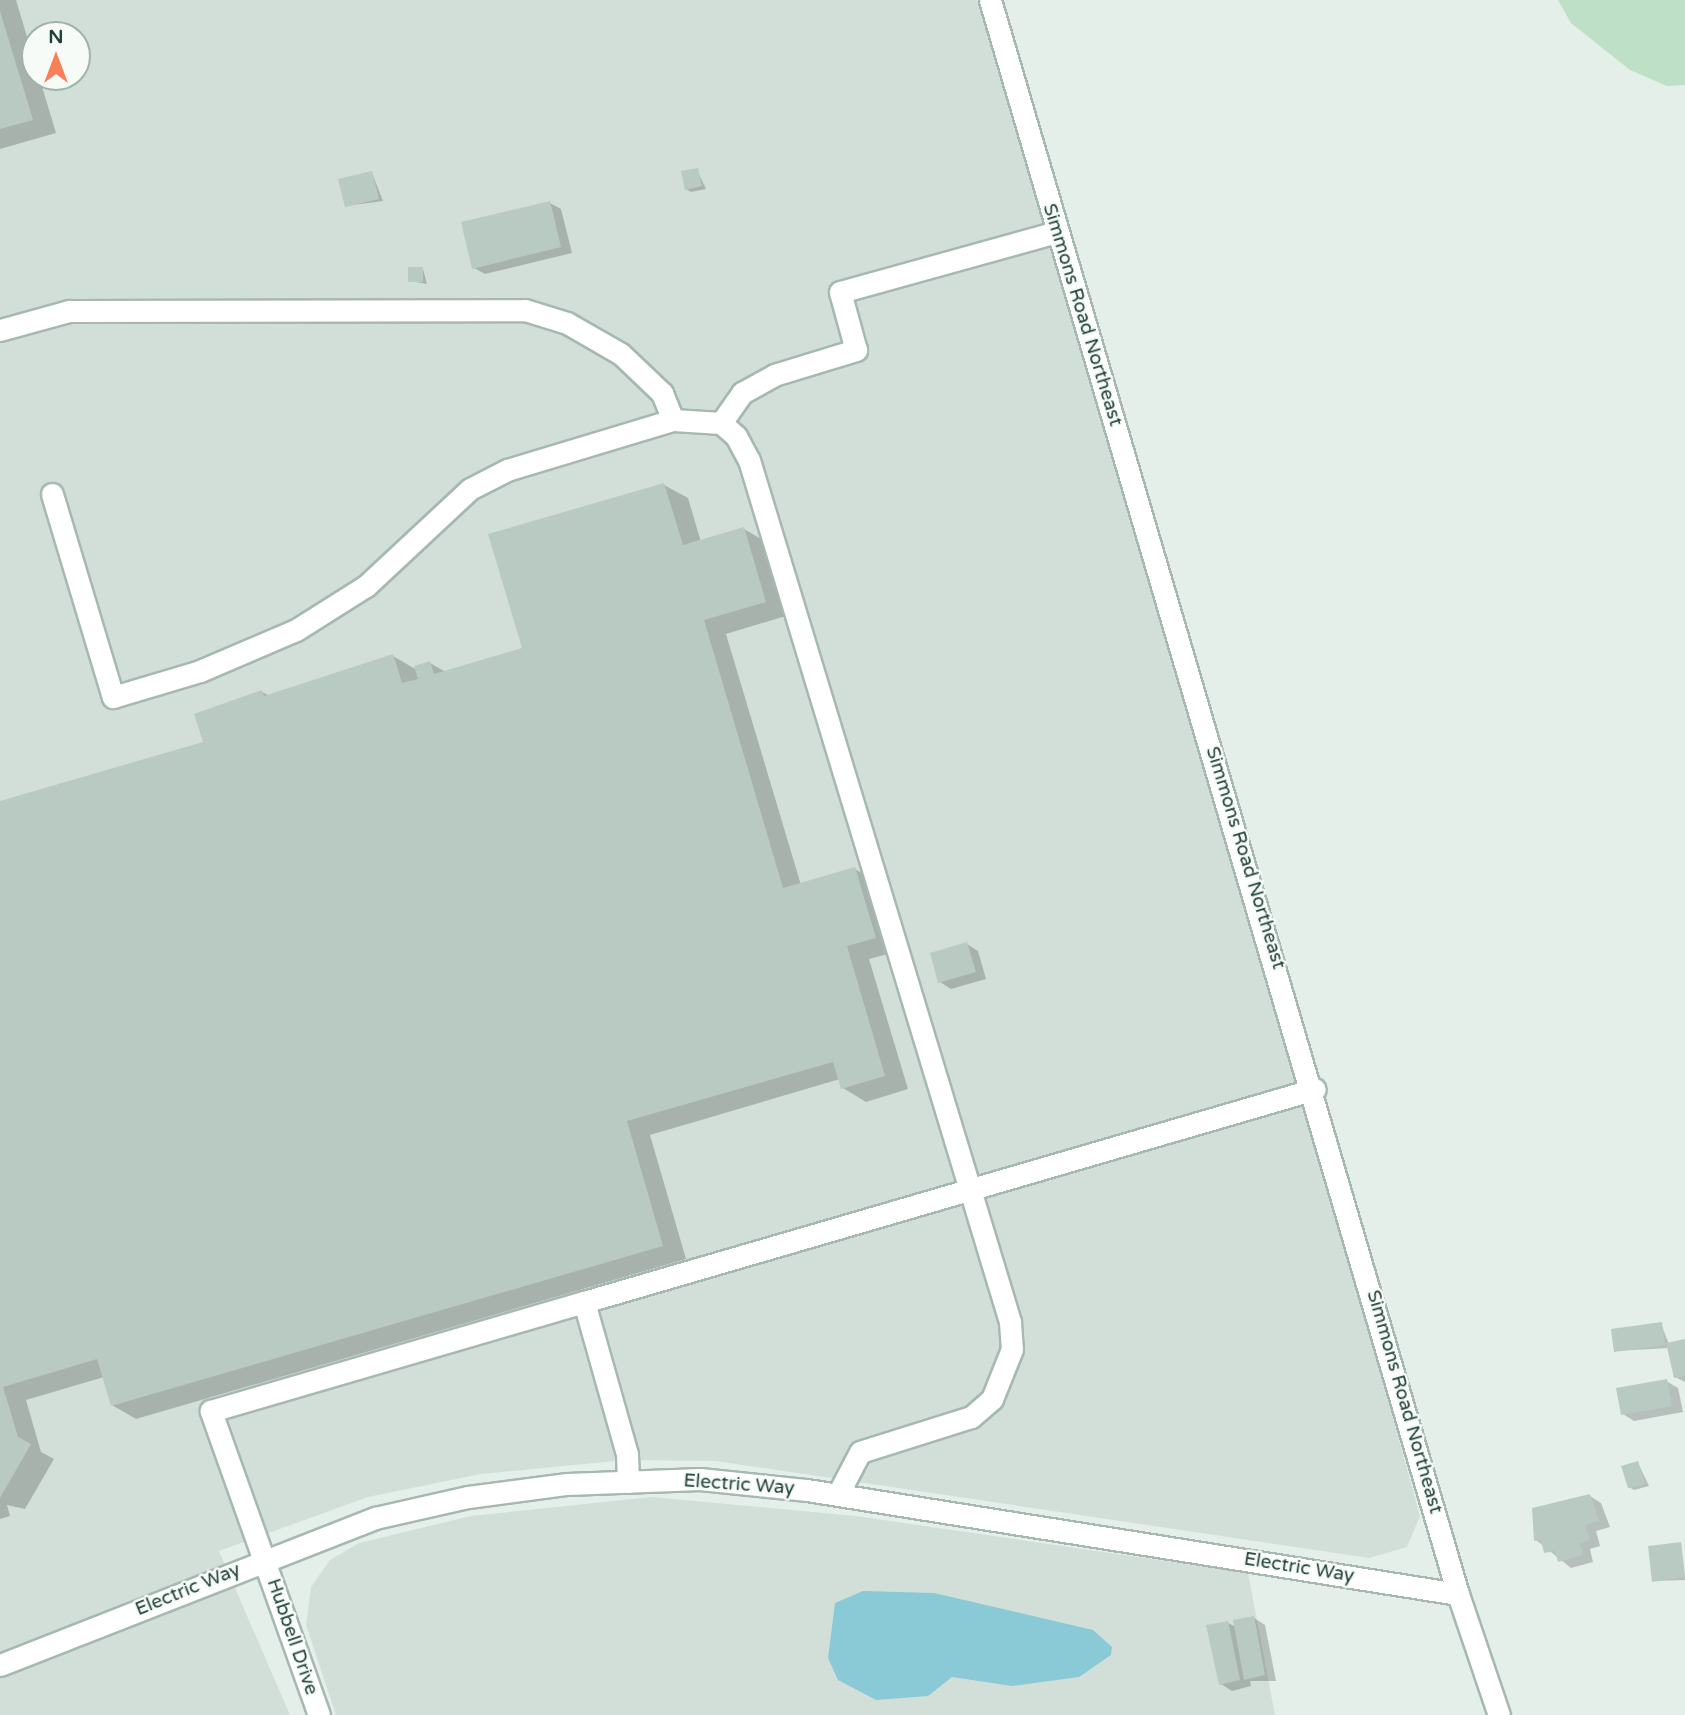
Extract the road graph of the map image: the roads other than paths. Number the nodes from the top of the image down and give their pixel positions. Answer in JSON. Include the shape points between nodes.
{"nodes":[{"id":1,"x":990,"y":0,"type":"edge"},
{"id":2,"x":1056,"y":232,"type":"junction"},
{"id":3,"x":0,"y":330,"type":"edge"},
{"id":4,"x":673,"y":419,"type":"junction"},
{"id":5,"x":721,"y":423,"type":"junction"},
{"id":6,"x":52,"y":494,"type":"dead end"},
{"id":7,"x":1315,"y":1089,"type":"junction"},
{"id":8,"x":972,"y":1189,"type":"junction"},
{"id":9,"x":584,"y":1302,"type":"junction"},
{"id":10,"x":628,"y":1482,"type":"junction"},
{"id":11,"x":838,"y":1494,"type":"junction"},
{"id":12,"x":266,"y":1559,"type":"junction"},
{"id":13,"x":1458,"y":1594,"type":"junction"},
{"id":14,"x":0,"y":1665,"type":"edge"},
{"id":15,"x":319,"y":1715,"type":"edge"},
{"id":16,"x":1499,"y":1715,"type":"edge"}],
"edges":[{"from":1,"to":2,"type":"street","name":"Simmons Road Northeast"},
{"from":2,"to":5,"type":"street","via":[[840,292],[856,350],[774,375],[742,393]]},
{"from":2,"to":7,"type":"street","name":"Simmons Road Northeast"},
{"from":3,"to":4,"type":"street","via":[[69,311],[525,310],[567,323],[621,354],[662,393]]},
{"from":4,"to":5,"type":"street"},
{"from":4,"to":6,"type":"street","via":[[507,470],[470,489],[366,586],[296,630],[200,671],[113,697]]},
{"from":5,"to":8,"type":"street","via":[[749,460]]},
{"from":7,"to":8,"type":"street"},
{"from":7,"to":13,"type":"street","name":"Simmons Road Northeast"},
{"from":8,"to":9,"type":"street"},
{"from":8,"to":11,"type":"street","via":[[1010,1322],[1006,1375],[971,1417],[860,1452]]},
{"from":9,"to":10,"type":"street","via":[[626,1454]]},
{"from":9,"to":12,"type":"street","name":"Hubbell Drive","via":[[211,1411]]},
{"from":10,"to":11,"type":"street","name":"Electric Way","via":[[700,1479]]},
{"from":10,"to":12,"type":"street","name":"Electric Way","via":[[468,1497],[376,1518]]},
{"from":11,"to":13,"type":"street","name":"Electric Way"},
{"from":12,"to":14,"type":"street","name":"Electric Way"},
{"from":12,"to":15,"type":"street","name":"Hubbell Drive"},
{"from":13,"to":16,"type":"street","name":"Simmons Road Northeast"}]}
